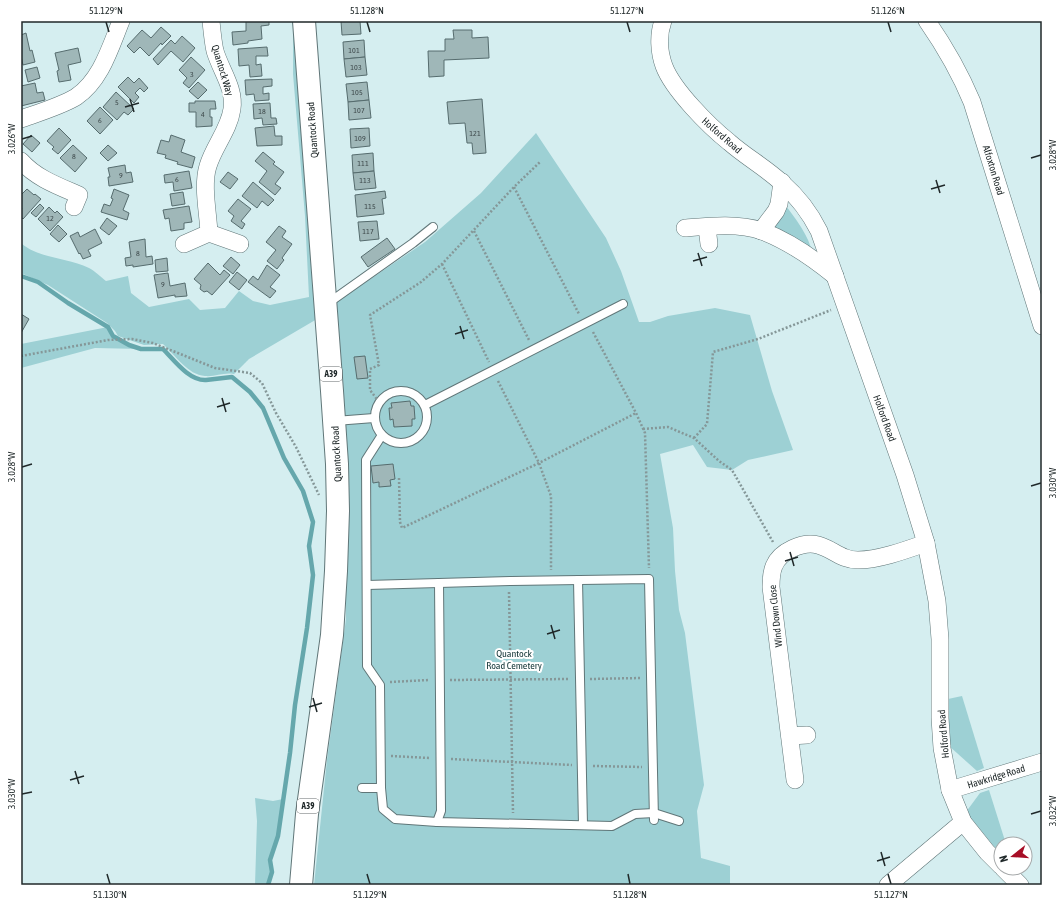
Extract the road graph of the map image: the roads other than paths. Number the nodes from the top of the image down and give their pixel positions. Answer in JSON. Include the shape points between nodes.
{"nodes":[{"id":1,"x":121,"y":21,"type":"edge"},
{"id":2,"x":207,"y":21,"type":"edge"},
{"id":3,"x":304,"y":21,"type":"edge"},
{"id":4,"x":663,"y":21,"type":"edge"},
{"id":5,"x":927,"y":21,"type":"edge"},
{"id":6,"x":21,"y":119,"type":"edge"},
{"id":7,"x":21,"y":160,"type":"edge"},
{"id":8,"x":782,"y":182,"type":"junction"},
{"id":9,"x":79,"y":195,"type":"dead end"},
{"id":10,"x":433,"y":227,"type":"dead end"},
{"id":11,"x":707,"y":227,"type":"junction"},
{"id":12,"x":685,"y":228,"type":"dead end"},
{"id":13,"x":761,"y":231,"type":"junction"},
{"id":14,"x":209,"y":233,"type":"junction"},
{"id":15,"x":184,"y":244,"type":"dead end"},
{"id":16,"x":240,"y":244,"type":"dead end"},
{"id":17,"x":709,"y":244,"type":"dead end"},
{"id":18,"x":835,"y":276,"type":"junction"},
{"id":19,"x":623,"y":304,"type":"dead end"},
{"id":20,"x":325,"y":306,"type":"junction"},
{"id":21,"x":1042,"y":326,"type":"edge"},
{"id":22,"x":425,"y":404,"type":"junction"},
{"id":23,"x":374,"y":418,"type":"junction"},
{"id":24,"x":334,"y":421,"type":"junction"},
{"id":25,"x":382,"y":435,"type":"junction"},
{"id":26,"x":926,"y":543,"type":"junction"},
{"id":27,"x":578,"y":580,"type":"junction"},
{"id":28,"x":439,"y":583,"type":"junction"},
{"id":29,"x":367,"y":585,"type":"junction"},
{"id":30,"x":807,"y":735,"type":"dead end"},
{"id":31,"x":790,"y":736,"type":"junction"},
{"id":32,"x":1042,"y":762,"type":"edge"},
{"id":33,"x":795,"y":780,"type":"dead end"},
{"id":34,"x":362,"y":788,"type":"dead end"},
{"id":35,"x":381,"y":788,"type":"junction"},
{"id":36,"x":950,"y":790,"type":"junction"},
{"id":37,"x":654,"y":816,"type":"junction"},
{"id":38,"x":437,"y":822,"type":"junction"},
{"id":39,"x":679,"y":822,"type":"dead end"},
{"id":40,"x":963,"y":822,"type":"junction"},
{"id":41,"x":583,"y":825,"type":"junction"},
{"id":42,"x":993,"y":858,"type":"edge"},
{"id":43,"x":1011,"y":876,"type":"edge"},
{"id":44,"x":301,"y":885,"type":"edge"},
{"id":45,"x":888,"y":885,"type":"edge"},
{"id":46,"x":1020,"y":885,"type":"edge"}],
"edges":[{"from":1,"to":6,"type":"street","via":[[101,69],[84,90],[65,102]]},
{"from":2,"to":14,"type":"street","name":"Quantock Way","via":[[232,99],[229,123],[209,165],[206,181]]},
{"from":3,"to":20,"type":"main road","name":"Quantock Road","number":"A39"},
{"from":4,"to":8,"type":"street","name":"Holford Road","via":[[659,49],[664,67],[673,83],[706,122],[729,143]]},
{"from":5,"to":21,"type":"street","name":"Alfoxton Road","via":[[956,67],[972,102]]},
{"from":7,"to":9,"type":"street","via":[[45,180]]},
{"from":8,"to":13,"type":"street","via":[[776,211]]},
{"from":8,"to":18,"type":"street","name":"Holford Road","via":[[812,217]]},
{"from":10,"to":20,"type":"lane"},
{"from":11,"to":12,"type":"street"},
{"from":11,"to":13,"type":"street","via":[[737,227]]},
{"from":11,"to":17,"type":"street"},
{"from":13,"to":18,"type":"street","via":[[802,252]]},
{"from":14,"to":15,"type":"street"},
{"from":14,"to":16,"type":"street"},
{"from":18,"to":26,"type":"street","name":"Holford Road"},
{"from":19,"to":22,"type":"lane"},
{"from":20,"to":24,"type":"main road","name":"Quantock Road","number":"A39"},
{"from":22,"to":23,"type":"lane","via":[[411,392],[403,390],[390,393],[379,402]]},
{"from":22,"to":25,"type":"lane","via":[[425,429],[413,441],[396,443]]},
{"from":23,"to":24,"type":"lane"},
{"from":23,"to":25,"type":"lane"},
{"from":24,"to":44,"type":"main road","name":"Quantock Road","number":"A39","via":[[338,496],[334,615],[307,814]]},
{"from":25,"to":29,"type":"lane","via":[[366,460]]},
{"from":26,"to":31,"type":"street","name":"Wind Down Close","via":[[859,560],[838,556],[817,545],[801,546],[791,549],[774,564],[771,588]]},
{"from":26,"to":36,"type":"street","name":"Holford Road","via":[[937,602],[942,748]]},
{"from":27,"to":28,"type":"lane"},
{"from":27,"to":37,"type":"lane","via":[[649,579]]},
{"from":27,"to":41,"type":"lane"},
{"from":28,"to":29,"type":"lane"},
{"from":28,"to":38,"type":"lane","via":[[441,811]]},
{"from":29,"to":35,"type":"lane","via":[[367,666],[380,685]]},
{"from":30,"to":31,"type":"street"},
{"from":31,"to":33,"type":"street","name":"Wind Down Close"},
{"from":32,"to":36,"type":"street","name":"Hawkridge Road"},
{"from":34,"to":35,"type":"lane"},
{"from":35,"to":38,"type":"lane","via":[[383,809],[395,819]]},
{"from":36,"to":40,"type":"street","name":"Holford Road"},
{"from":37,"to":39,"type":"lane"},
{"from":37,"to":41,"type":"lane","via":[[635,814],[612,826]]},
{"from":38,"to":41,"type":"lane"},
{"from":40,"to":42,"type":"street","name":"Holford Road"},
{"from":40,"to":45,"type":"street"},
{"from":43,"to":46,"type":"street","name":"Holford Road"}]}
